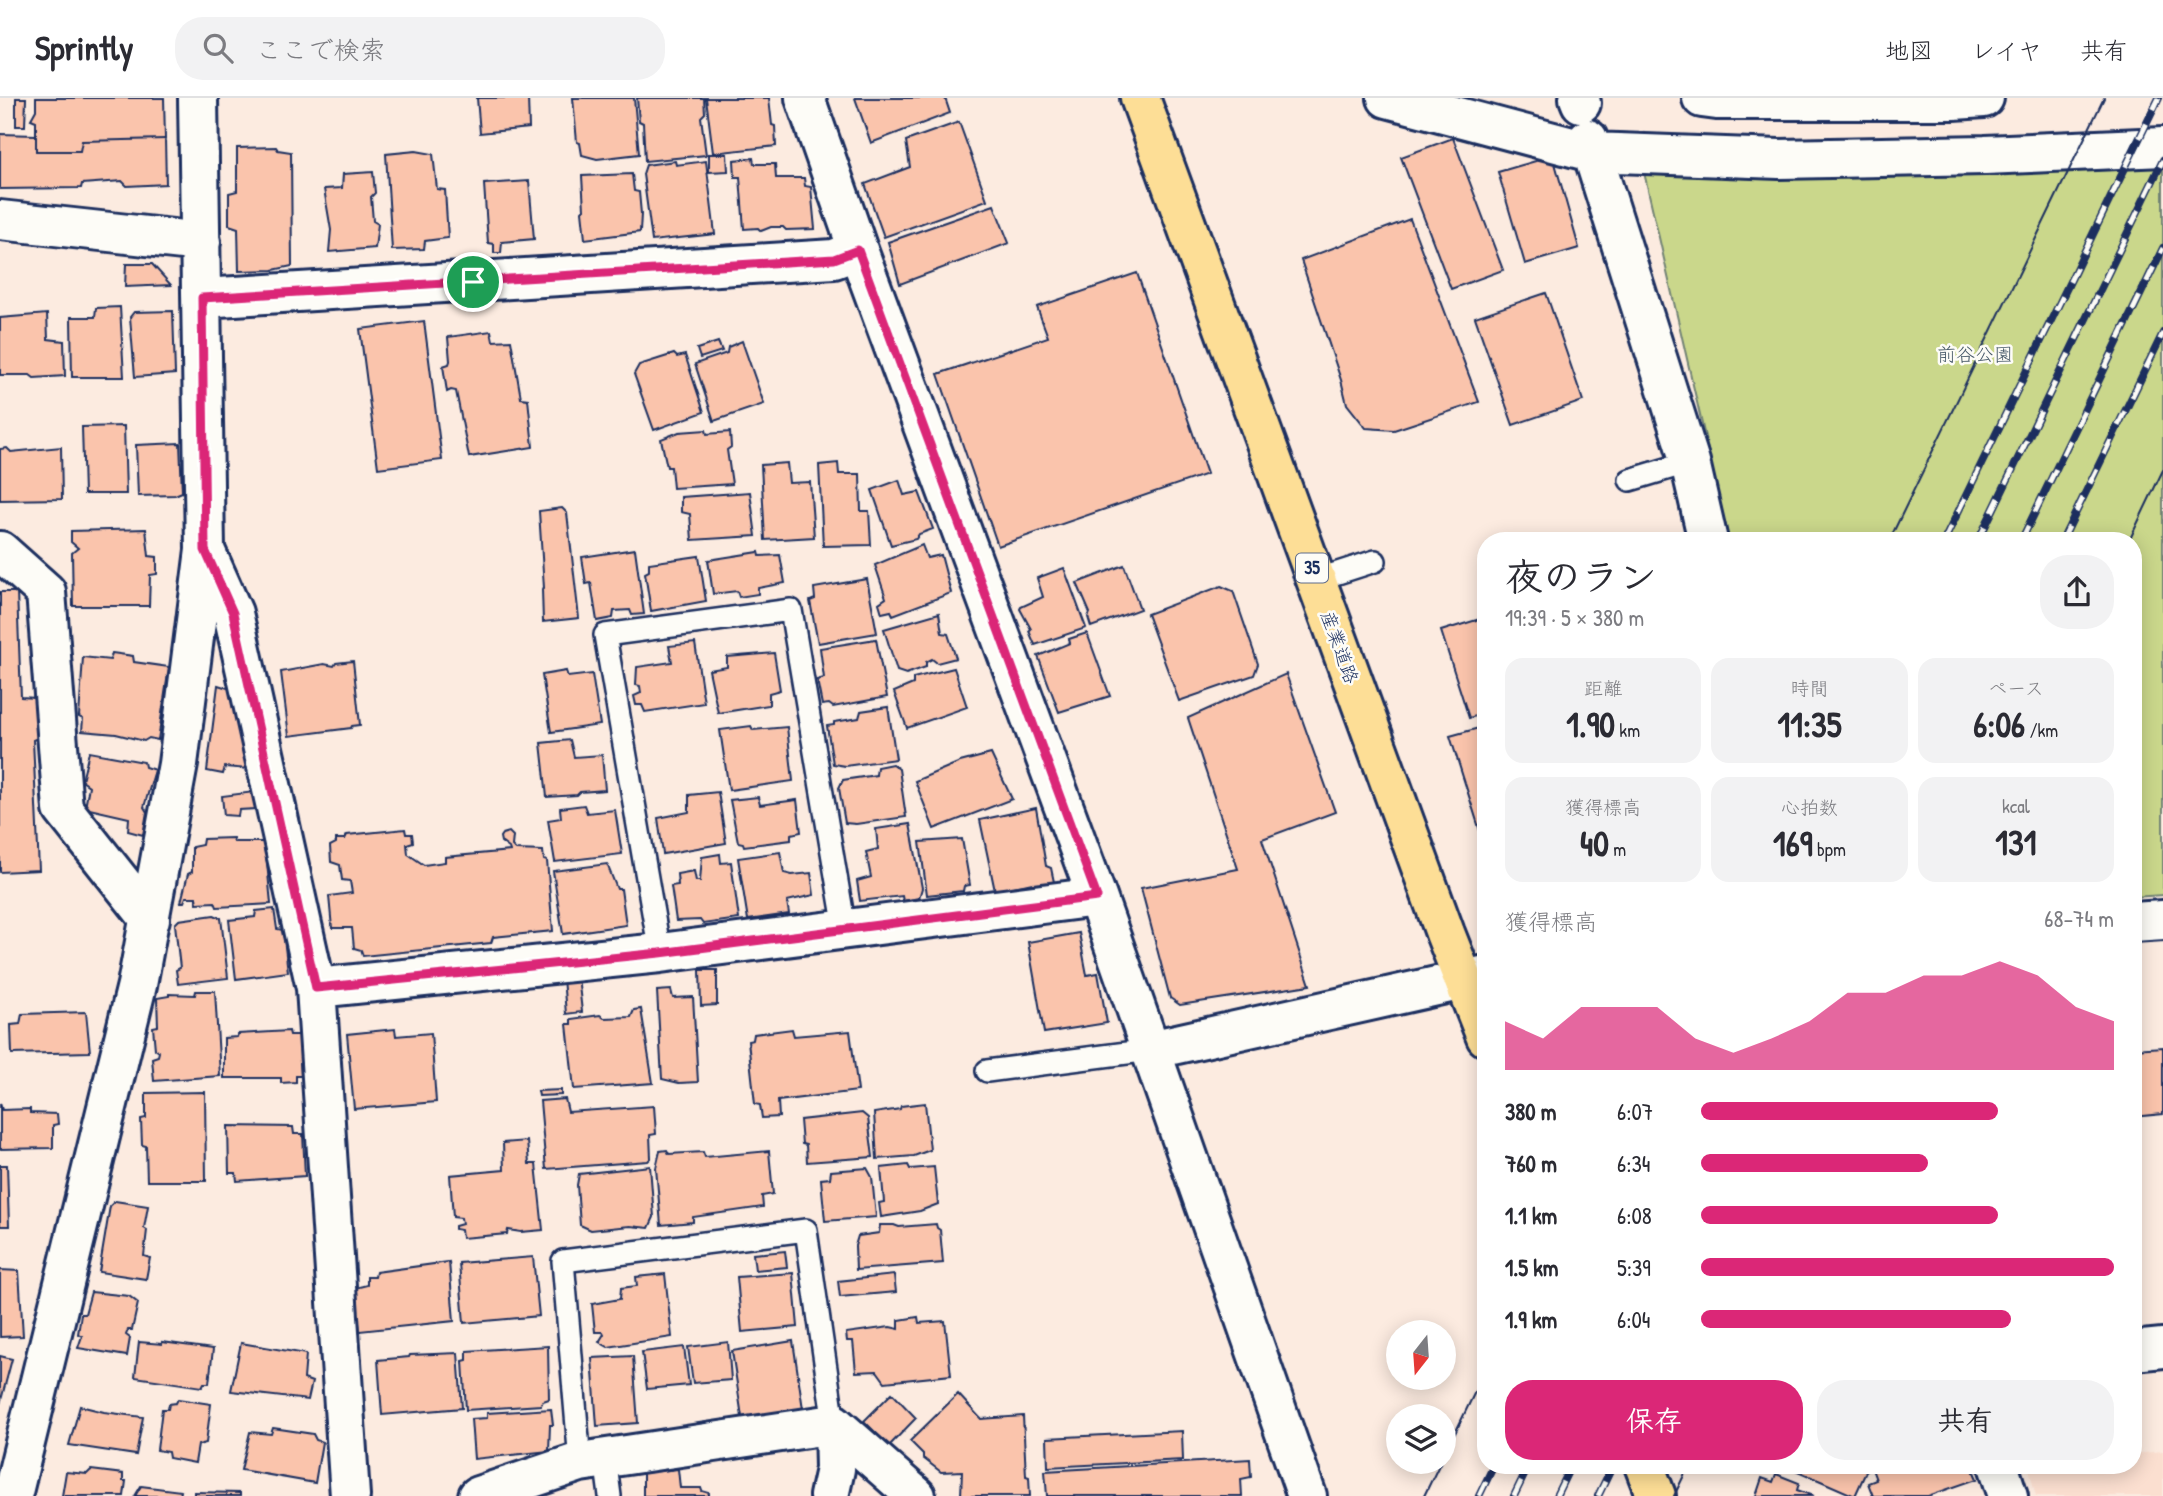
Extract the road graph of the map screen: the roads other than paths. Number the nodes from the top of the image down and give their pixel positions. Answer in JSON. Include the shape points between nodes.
{"nodes":[{"id":1,"x":198,"y":98,"type":"edge"},
{"id":2,"x":805,"y":98,"type":"edge"},
{"id":3,"x":1140,"y":98,"type":"edge"},
{"id":4,"x":1387,"y":98,"type":"edge"},
{"id":5,"x":1702,"y":98,"type":"edge"},
{"id":6,"x":1964,"y":99,"type":"edge"},
{"id":7,"x":1585,"y":123,"type":"edge"},
{"id":8,"x":2163,"y":147,"type":"edge"},
{"id":9,"x":0,"y":220,"type":"edge"},
{"id":10,"x":201,"y":242,"type":"junction"},
{"id":11,"x":858,"y":250,"type":"junction"},
{"id":12,"x":202,"y":298,"type":"junction"},
{"id":13,"x":1690,"y":462,"type":"junction"},
{"id":14,"x":1630,"y":480,"type":"dead end"},
{"id":15,"x":1706,"y":532,"type":"edge"},
{"id":16,"x":205,"y":550,"type":"junction"},
{"id":17,"x":0,"y":551,"type":"edge"},
{"id":18,"x":1375,"y":561,"type":"dead end"},
{"id":19,"x":1316,"y":580,"type":"junction"},
{"id":20,"x":1097,"y":897,"type":"junction"},
{"id":21,"x":150,"y":919,"type":"junction"},
{"id":22,"x":2163,"y":920,"type":"edge"},
{"id":23,"x":2142,"y":921,"type":"edge"},
{"id":24,"x":845,"y":929,"type":"junction"},
{"id":25,"x":660,"y":953,"type":"junction"},
{"id":26,"x":1475,"y":977,"type":"edge"},
{"id":27,"x":316,"y":988,"type":"junction"},
{"id":28,"x":1150,"y":1049,"type":"junction"},
{"id":29,"x":987,"y":1071,"type":"dead end"},
{"id":30,"x":2163,"y":1348,"type":"edge"},
{"id":31,"x":2142,"y":1349,"type":"edge"},
{"id":32,"x":834,"y":1424,"type":"junction"},
{"id":33,"x":592,"y":1460,"type":"junction"},
{"id":34,"x":1647,"y":1474,"type":"edge"},
{"id":35,"x":2001,"y":1474,"type":"edge"},
{"id":36,"x":12,"y":1496,"type":"edge"},
{"id":37,"x":350,"y":1496,"type":"edge"},
{"id":38,"x":478,"y":1496,"type":"edge"},
{"id":39,"x":610,"y":1496,"type":"edge"},
{"id":40,"x":829,"y":1496,"type":"edge"},
{"id":41,"x":916,"y":1496,"type":"edge"},
{"id":42,"x":1307,"y":1496,"type":"edge"},
{"id":43,"x":1656,"y":1496,"type":"edge"},
{"id":44,"x":2008,"y":1496,"type":"edge"}],
"edges":[{"from":1,"to":10,"type":"street"},
{"from":2,"to":11,"type":"street"},
{"from":3,"to":19,"type":"main road","name":"産業道路","number":"35"},
{"from":4,"to":7,"type":"street"},
{"from":5,"to":6,"type":"street"},
{"from":7,"to":8,"type":"street","via":[[1779,159]]},
{"from":7,"to":13,"type":"street"},
{"from":9,"to":10,"type":"street"},
{"from":10,"to":12,"type":"street"},
{"from":11,"to":12,"type":"street","via":[[834,259]]},
{"from":11,"to":20,"type":"street"},
{"from":12,"to":16,"type":"street"},
{"from":13,"to":14,"type":"lane"},
{"from":13,"to":15,"type":"street"},
{"from":16,"to":21,"type":"street","via":[[178,764]]},
{"from":16,"to":27,"type":"street","via":[[233,613]]},
{"from":17,"to":21,"type":"street","via":[[46,592],[63,809]]},
{"from":18,"to":19,"type":"lane"},
{"from":19,"to":26,"type":"main road","name":"産業道路","number":"35","via":[[1444,933]]},
{"from":20,"to":24,"type":"street"},
{"from":20,"to":28,"type":"street"},
{"from":21,"to":36,"type":"street"},
{"from":22,"to":23,"type":"street"},
{"from":24,"to":25,"type":"street"},
{"from":24,"to":25,"type":"lane","via":[[791,610],[605,635]]},
{"from":25,"to":27,"type":"street"},
{"from":26,"to":28,"type":"street"},
{"from":27,"to":37,"type":"street"},
{"from":28,"to":29,"type":"lane"},
{"from":28,"to":42,"type":"street"},
{"from":30,"to":31,"type":"street"},
{"from":32,"to":33,"type":"street"},
{"from":32,"to":33,"type":"lane","via":[[806,1230],[563,1261]]},
{"from":32,"to":40,"type":"street","via":[[835,1469]]},
{"from":32,"to":41,"type":"street"},
{"from":33,"to":38,"type":"street"},
{"from":33,"to":39,"type":"lane"},
{"from":34,"to":43,"type":"main road"},
{"from":35,"to":44,"type":"street"}]}
